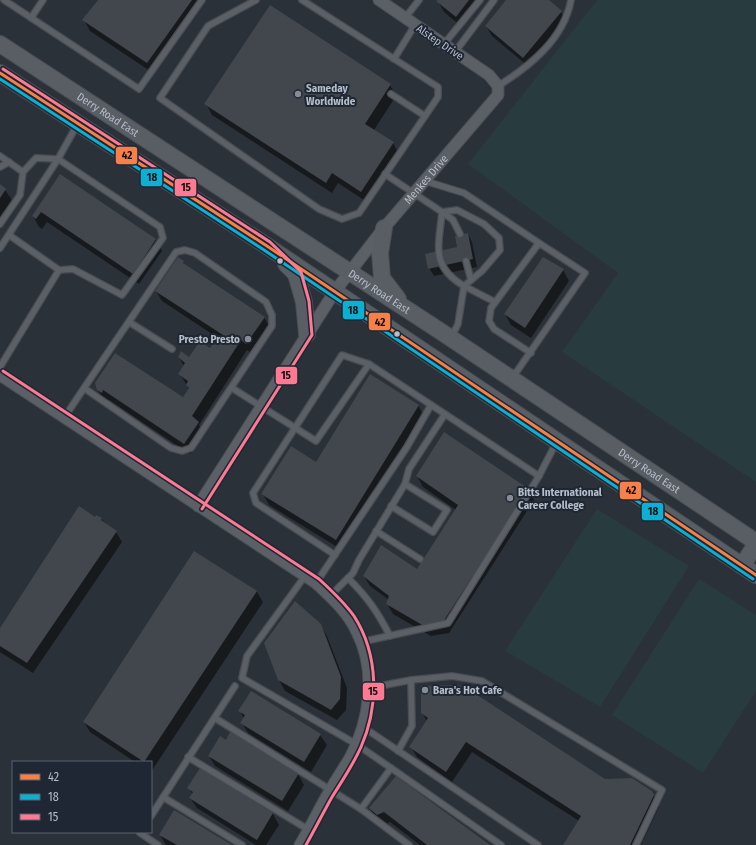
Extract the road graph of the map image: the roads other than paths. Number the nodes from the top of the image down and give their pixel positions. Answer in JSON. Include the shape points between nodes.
{"nodes":[{"id":1,"x":4,"y":0,"type":"edge"},
{"id":2,"x":43,"y":0,"type":"edge"},
{"id":3,"x":202,"y":0,"type":"edge"},
{"id":4,"x":256,"y":0,"type":"edge"},
{"id":5,"x":302,"y":0,"type":"edge"},
{"id":6,"x":379,"y":0,"type":"edge"},
{"id":7,"x":420,"y":0,"type":"edge"},
{"id":8,"x":480,"y":0,"type":"edge"},
{"id":9,"x":494,"y":0,"type":"edge"},
{"id":10,"x":571,"y":0,"type":"edge"},
{"id":11,"x":31,"y":18,"type":"junction"},
{"id":12,"x":406,"y":18,"type":"junction"},
{"id":13,"x":415,"y":25,"type":"junction"},
{"id":14,"x":0,"y":44,"type":"edge"},
{"id":15,"x":444,"y":44,"type":"junction"},
{"id":16,"x":455,"y":52,"type":"junction"},
{"id":17,"x":394,"y":59,"type":"junction"},
{"id":18,"x":0,"y":73,"type":"edge"},
{"id":19,"x":498,"y":86,"type":"junction"},
{"id":20,"x":391,"y":94,"type":"dead end"},
{"id":21,"x":425,"y":116,"type":"junction"},
{"id":22,"x":78,"y":124,"type":"junction"},
{"id":23,"x":0,"y":156,"type":"edge"},
{"id":24,"x":58,"y":159,"type":"junction"},
{"id":25,"x":9,"y":162,"type":"junction"},
{"id":26,"x":0,"y":167,"type":"edge"},
{"id":27,"x":23,"y":172,"type":"junction"},
{"id":28,"x":385,"y":174,"type":"junction"},
{"id":29,"x":424,"y":181,"type":"junction"},
{"id":30,"x":414,"y":194,"type":"junction"},
{"id":31,"x":442,"y":212,"type":"junction"},
{"id":32,"x":0,"y":224,"type":"edge"},
{"id":33,"x":384,"y":228,"type":"junction"},
{"id":34,"x":460,"y":234,"type":"dead end"},
{"id":35,"x":9,"y":235,"type":"junction"},
{"id":36,"x":539,"y":243,"type":"junction"},
{"id":37,"x":267,"y":246,"type":"junction"},
{"id":38,"x":0,"y":248,"type":"edge"},
{"id":39,"x":466,"y":261,"type":"dead end"},
{"id":40,"x":59,"y":270,"type":"junction"},
{"id":41,"x":350,"y":272,"type":"junction"},
{"id":42,"x":471,"y":280,"type":"junction"},
{"id":43,"x":464,"y":286,"type":"junction"},
{"id":44,"x":335,"y":291,"type":"junction"},
{"id":45,"x":495,"y":302,"type":"junction"},
{"id":46,"x":405,"y":309,"type":"junction"},
{"id":47,"x":129,"y":322,"type":"junction"},
{"id":48,"x":307,"y":334,"type":"junction"},
{"id":49,"x":450,"y":338,"type":"junction"},
{"id":50,"x":172,"y":349,"type":"dead end"},
{"id":51,"x":530,"y":353,"type":"junction"},
{"id":52,"x":369,"y":364,"type":"junction"},
{"id":53,"x":0,"y":367,"type":"edge"},
{"id":54,"x":0,"y":375,"type":"edge"},
{"id":55,"x":512,"y":379,"type":"junction"},
{"id":56,"x":84,"y":388,"type":"junction"},
{"id":57,"x":232,"y":388,"type":"junction"},
{"id":58,"x":431,"y":405,"type":"junction"},
{"id":59,"x":261,"y":406,"type":"junction"},
{"id":60,"x":445,"y":414,"type":"junction"},
{"id":61,"x":64,"y":418,"type":"junction"},
{"id":62,"x":296,"y":428,"type":"junction"},
{"id":63,"x":558,"y":441,"type":"junction"},
{"id":64,"x":539,"y":476,"type":"junction"},
{"id":65,"x":405,"y":484,"type":"junction"},
{"id":66,"x":198,"y":506,"type":"junction"},
{"id":67,"x":391,"y":506,"type":"junction"},
{"id":68,"x":376,"y":531,"type":"junction"},
{"id":69,"x":756,"y":543,"type":"edge"},
{"id":70,"x":335,"y":555,"type":"junction"},
{"id":71,"x":420,"y":559,"type":"dead end"},
{"id":72,"x":742,"y":566,"type":"junction"},
{"id":73,"x":756,"y":575,"type":"edge"},
{"id":74,"x":305,"y":576,"type":"junction"},
{"id":75,"x":348,"y":578,"type":"junction"},
{"id":76,"x":316,"y":583,"type":"junction"},
{"id":77,"x":330,"y":596,"type":"junction"},
{"id":78,"x":390,"y":636,"type":"junction"},
{"id":79,"x":361,"y":642,"type":"junction"},
{"id":80,"x":411,"y":680,"type":"junction"},
{"id":81,"x":235,"y":686,"type":"dead end"},
{"id":82,"x":369,"y":688,"type":"junction"},
{"id":83,"x":215,"y":718,"type":"junction"},
{"id":84,"x":362,"y":728,"type":"junction"},
{"id":85,"x":356,"y":744,"type":"junction"},
{"id":86,"x":398,"y":751,"type":"junction"},
{"id":87,"x":188,"y":757,"type":"junction"},
{"id":88,"x":391,"y":768,"type":"junction"},
{"id":89,"x":330,"y":790,"type":"junction"},
{"id":90,"x":163,"y":797,"type":"junction"},
{"id":91,"x":361,"y":809,"type":"junction"},
{"id":92,"x":152,"y":814,"type":"edge"},
{"id":93,"x":309,"y":830,"type":"junction"},
{"id":94,"x":140,"y":833,"type":"edge"},
{"id":95,"x":158,"y":845,"type":"edge"},
{"id":96,"x":242,"y":845,"type":"edge"},
{"id":97,"x":300,"y":845,"type":"edge"},
{"id":98,"x":409,"y":845,"type":"edge"},
{"id":99,"x":501,"y":845,"type":"edge"},
{"id":100,"x":538,"y":845,"type":"edge"},
{"id":101,"x":636,"y":845,"type":"edge"}],
"edges":[{"from":1,"to":11,"type":"lane"},
{"from":2,"to":11,"type":"lane"},
{"from":3,"to":11,"type":"lane","via":[[139,89]]},
{"from":4,"to":28,"type":"lane","via":[[208,26],[160,98],[319,209],[342,219],[358,213]]},
{"from":5,"to":17,"type":"lane"},
{"from":6,"to":12,"type":"street","name":"Alstep Drive"},
{"from":7,"to":12,"type":"lane"},
{"from":8,"to":15,"type":"lane"},
{"from":9,"to":16,"type":"lane"},
{"from":10,"to":19,"type":"lane","via":[[567,18],[543,52],[526,68]]},
{"from":12,"to":13,"type":"street","name":"Alstep Drive"},
{"from":13,"to":15,"type":"street","name":"Alstep Drive"},
{"from":13,"to":17,"type":"lane"},
{"from":14,"to":41,"type":"main road","name":"Derry Road East"},
{"from":15,"to":16,"type":"street","name":"Alstep Drive"},
{"from":16,"to":19,"type":"street","name":"Alstep Drive","via":[[489,75]]},
{"from":17,"to":21,"type":"lane","via":[[438,88],[438,98]]},
{"from":18,"to":22,"type":"main road","name":"Derry Road East"},
{"from":19,"to":29,"type":"street","name":"Menkes Drive","via":[[498,95]]},
{"from":20,"to":21,"type":"lane"},
{"from":21,"to":28,"type":"lane"},
{"from":22,"to":24,"type":"lane"},
{"from":22,"to":37,"type":"main road","name":"Derry Road East"},
{"from":23,"to":25,"type":"lane"},
{"from":24,"to":27,"type":"lane","via":[[36,158]]},
{"from":24,"to":35,"type":"lane"},
{"from":24,"to":40,"type":"lane","via":[[160,227],[163,238],[122,295],[73,269]]},
{"from":25,"to":26,"type":"lane"},
{"from":25,"to":27,"type":"lane"},
{"from":27,"to":32,"type":"lane","via":[[20,195]]},
{"from":28,"to":30,"type":"lane"},
{"from":29,"to":30,"type":"street","name":"Menkes Drive"},
{"from":29,"to":36,"type":"lane","via":[[464,193]]},
{"from":30,"to":31,"type":"lane"},
{"from":30,"to":33,"type":"street","name":"Menkes Drive"},
{"from":31,"to":34,"type":"lane","via":[[453,220]]},
{"from":31,"to":42,"type":"lane","via":[[457,210],[484,224],[499,238],[500,250]]},
{"from":31,"to":43,"type":"lane","via":[[438,251],[441,266]]},
{"from":33,"to":41,"type":"street","name":"Menkes Drive"},
{"from":33,"to":46,"type":"main road","via":[[380,253],[382,278]]},
{"from":35,"to":38,"type":"lane"},
{"from":35,"to":40,"type":"lane"},
{"from":36,"to":45,"type":"lane"},
{"from":36,"to":51,"type":"lane","via":[[585,273]]},
{"from":37,"to":44,"type":"main road","name":"Derry Road East"},
{"from":37,"to":48,"type":"main road","via":[[296,274],[304,302]]},
{"from":39,"to":42,"type":"lane"},
{"from":40,"to":53,"type":"lane"},
{"from":41,"to":44,"type":"street","name":"Menkes Drive"},
{"from":41,"to":46,"type":"main road","name":"Derry Road East"},
{"from":42,"to":43,"type":"lane"},
{"from":43,"to":45,"type":"lane"},
{"from":43,"to":49,"type":"lane","via":[[458,324]]},
{"from":44,"to":48,"type":"street","name":"Menkes Drive"},
{"from":44,"to":63,"type":"main road","name":"Derry Road East"},
{"from":45,"to":51,"type":"lane","via":[[491,308],[489,321],[494,329]]},
{"from":46,"to":49,"type":"main road","name":"Derry Road East"},
{"from":47,"to":50,"type":"lane"},
{"from":47,"to":56,"type":"lane"},
{"from":47,"to":57,"type":"lane","via":[[176,252],[184,250],[195,253],[266,302],[272,315],[272,326]]},
{"from":48,"to":59,"type":"street","name":"Menkes Drive"},
{"from":49,"to":55,"type":"main road","name":"Derry Road East"},
{"from":51,"to":55,"type":"lane"},
{"from":52,"to":58,"type":"lane"},
{"from":52,"to":62,"type":"lane","via":[[342,355]]},
{"from":52,"to":62,"type":"lane","via":[[316,441]]},
{"from":54,"to":61,"type":"street"},
{"from":55,"to":69,"type":"main road","name":"Derry Road East"},
{"from":56,"to":57,"type":"lane","via":[[171,448],[182,451],[191,448]]},
{"from":56,"to":61,"type":"lane"},
{"from":57,"to":59,"type":"lane"},
{"from":58,"to":60,"type":"lane"},
{"from":58,"to":70,"type":"lane","via":[[407,448]]},
{"from":59,"to":62,"type":"lane"},
{"from":59,"to":66,"type":"street","name":"Menkes Drive"},
{"from":60,"to":64,"type":"lane"},
{"from":60,"to":65,"type":"lane","via":[[409,468]]},
{"from":61,"to":66,"type":"street"},
{"from":62,"to":70,"type":"lane","via":[[253,493],[256,503]]},
{"from":63,"to":64,"type":"lane"},
{"from":63,"to":72,"type":"main road","name":"Derry Road East"},
{"from":64,"to":78,"type":"lane","via":[[448,623]]},
{"from":65,"to":67,"type":"lane"},
{"from":65,"to":67,"type":"lane","via":[[447,510],[433,532]]},
{"from":66,"to":74,"type":"street"},
{"from":67,"to":68,"type":"lane"},
{"from":68,"to":71,"type":"lane"},
{"from":68,"to":75,"type":"lane"},
{"from":69,"to":72,"type":"main road"},
{"from":70,"to":76,"type":"lane"},
{"from":72,"to":73,"type":"main road","name":"Derry Road East"},
{"from":74,"to":76,"type":"street"},
{"from":74,"to":85,"type":"lane","via":[[247,656],[242,678]]},
{"from":75,"to":77,"type":"lane"},
{"from":75,"to":78,"type":"lane","via":[[367,597]]},
{"from":76,"to":77,"type":"street"},
{"from":77,"to":79,"type":"street","via":[[342,608],[358,632]]},
{"from":78,"to":79,"type":"lane"},
{"from":79,"to":82,"type":"street","via":[[368,669]]},
{"from":80,"to":82,"type":"lane"},
{"from":80,"to":86,"type":"lane","via":[[412,726]]},
{"from":80,"to":101,"type":"lane","via":[[452,676],[482,681],[662,790]]},
{"from":81,"to":83,"type":"lane"},
{"from":82,"to":84,"type":"street","via":[[369,706]]},
{"from":83,"to":87,"type":"lane"},
{"from":83,"to":89,"type":"lane"},
{"from":84,"to":85,"type":"street"},
{"from":84,"to":86,"type":"lane"},
{"from":85,"to":88,"type":"lane"},
{"from":85,"to":89,"type":"street","via":[[351,757]]},
{"from":86,"to":100,"type":"lane"},
{"from":87,"to":90,"type":"lane"},
{"from":87,"to":93,"type":"lane"},
{"from":88,"to":91,"type":"lane"},
{"from":88,"to":99,"type":"lane"},
{"from":89,"to":91,"type":"lane"},
{"from":89,"to":93,"type":"street"},
{"from":90,"to":92,"type":"lane"},
{"from":90,"to":96,"type":"lane"},
{"from":91,"to":98,"type":"lane"},
{"from":93,"to":97,"type":"street"},
{"from":94,"to":95,"type":"lane"}]}
